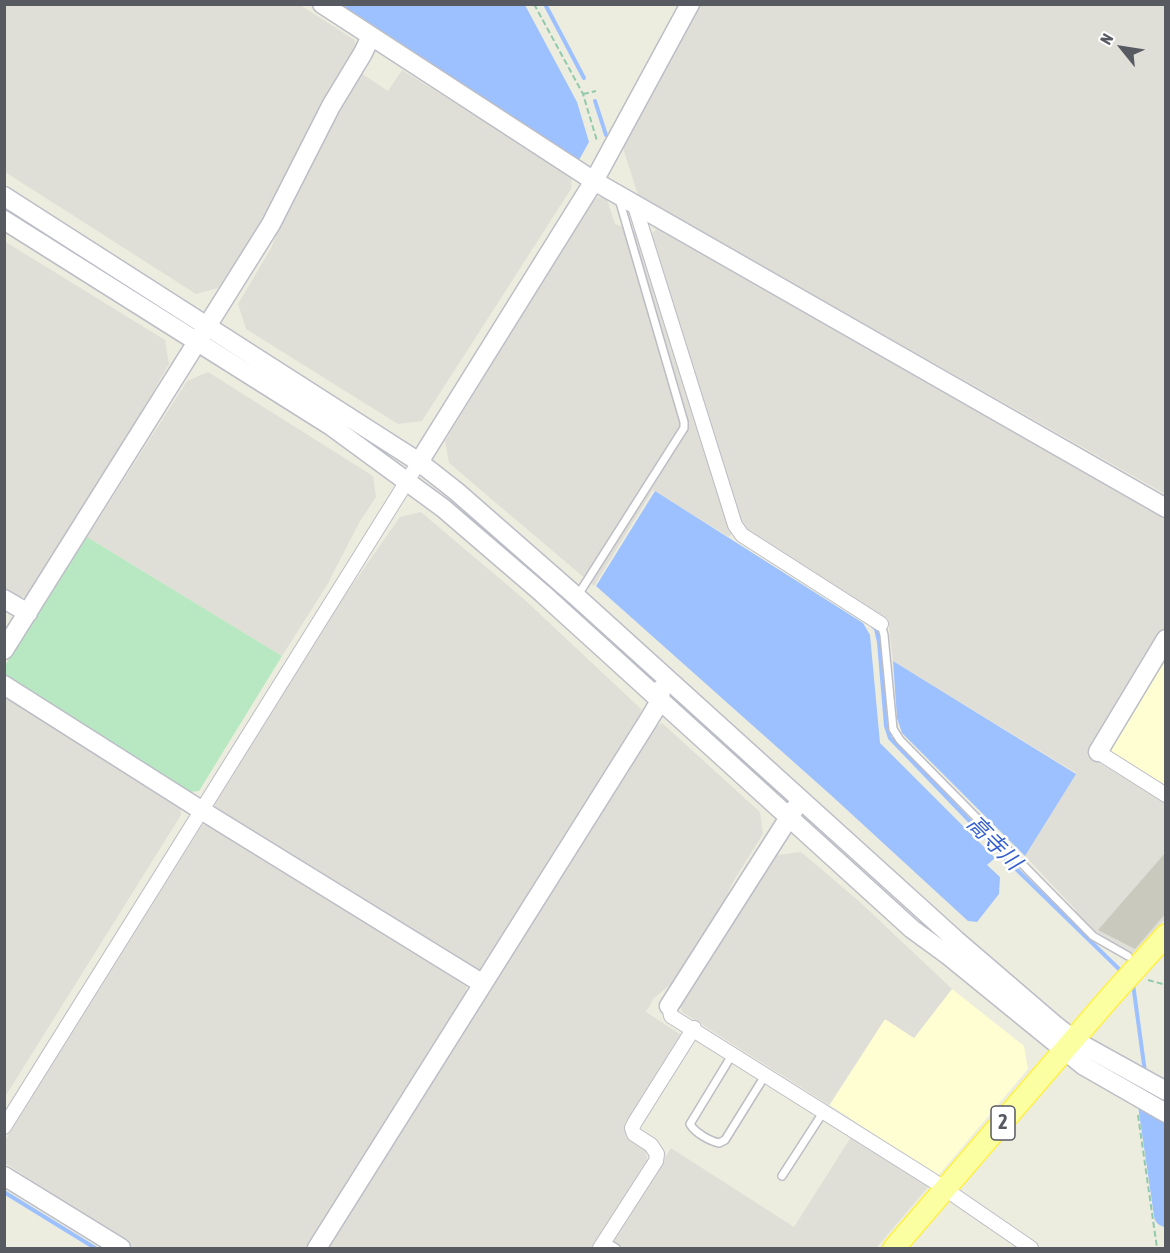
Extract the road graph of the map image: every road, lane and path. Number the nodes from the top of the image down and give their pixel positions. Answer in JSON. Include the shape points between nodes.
{"nodes":[{"id":1,"x":322,"y":4,"type":"edge"},
{"id":2,"x":534,"y":4,"type":"edge"},
{"id":3,"x":690,"y":4,"type":"edge"},
{"id":4,"x":371,"y":36,"type":"junction"},
{"id":5,"x":596,"y":91,"type":"dead end"},
{"id":6,"x":583,"y":94,"type":"junction"},
{"id":7,"x":597,"y":174,"type":"junction"},
{"id":8,"x":617,"y":194,"type":"junction"},
{"id":9,"x":4,"y":196,"type":"edge"},
{"id":10,"x":634,"y":203,"type":"junction"},
{"id":11,"x":4,"y":220,"type":"edge"},
{"id":12,"x":202,"y":333,"type":"junction"},
{"id":13,"x":419,"y":462,"type":"junction"},
{"id":14,"x":408,"y":481,"type":"junction"},
{"id":15,"x":1166,"y":508,"type":"edge"},
{"id":16,"x":577,"y":597,"type":"junction"},
{"id":17,"x":4,"y":599,"type":"edge"},
{"id":18,"x":28,"y":613,"type":"junction"},
{"id":19,"x":881,"y":624,"type":"joint"},
{"id":20,"x":1166,"y":639,"type":"edge"},
{"id":21,"x":4,"y":650,"type":"edge"},
{"id":22,"x":654,"y":668,"type":"junction"},
{"id":23,"x":4,"y":685,"type":"edge"},
{"id":24,"x":660,"y":701,"type":"junction"},
{"id":25,"x":697,"y":705,"type":"junction"},
{"id":26,"x":1098,"y":752,"type":"joint"},
{"id":27,"x":1166,"y":795,"type":"edge"},
{"id":28,"x":800,"y":801,"type":"junction"},
{"id":29,"x":201,"y":810,"type":"junction"},
{"id":30,"x":789,"y":818,"type":"junction"},
{"id":31,"x":1166,"y":936,"type":"edge"},
{"id":32,"x":1130,"y":964,"type":"junction"},
{"id":33,"x":483,"y":984,"type":"junction"},
{"id":34,"x":669,"y":1006,"type":"joint"},
{"id":35,"x":694,"y":1028,"type":"junction"},
{"id":36,"x":1069,"y":1046,"type":"junction"},
{"id":37,"x":733,"y":1053,"type":"junction"},
{"id":38,"x":766,"y":1074,"type":"junction"},
{"id":39,"x":1160,"y":1088,"type":"edge"},
{"id":40,"x":1148,"y":1107,"type":"edge"},
{"id":41,"x":824,"y":1111,"type":"junction"},
{"id":42,"x":4,"y":1126,"type":"edge"},
{"id":43,"x":4,"y":1176,"type":"edge"},
{"id":44,"x":782,"y":1176,"type":"dead end"},
{"id":45,"x":946,"y":1189,"type":"junction"},
{"id":46,"x":607,"y":1246,"type":"edge"},
{"id":47,"x":121,"y":1248,"type":"edge"},
{"id":48,"x":317,"y":1248,"type":"edge"},
{"id":49,"x":894,"y":1248,"type":"edge"},
{"id":50,"x":1031,"y":1248,"type":"edge"},
{"id":51,"x":1157,"y":1248,"type":"edge"}],
"edges":[{"from":1,"to":4,"type":"street"},
{"from":2,"to":6,"type":"path"},
{"from":3,"to":7,"type":"street"},
{"from":4,"to":7,"type":"street"},
{"from":4,"to":12,"type":"street","via":[[271,224]]},
{"from":5,"to":6,"type":"path"},
{"from":6,"to":7,"type":"path","via":[[597,141]]},
{"from":7,"to":8,"type":"street"},
{"from":7,"to":13,"type":"street"},
{"from":8,"to":10,"type":"street"},
{"from":8,"to":16,"type":"lane","via":[[684,428]]},
{"from":9,"to":12,"type":"street"},
{"from":10,"to":15,"type":"street"},
{"from":10,"to":19,"type":"street","via":[[735,525],[742,536]]},
{"from":11,"to":12,"type":"street"},
{"from":12,"to":13,"type":"street"},
{"from":12,"to":14,"type":"street"},
{"from":12,"to":18,"type":"street"},
{"from":13,"to":14,"type":"street"},
{"from":13,"to":16,"type":"street"},
{"from":14,"to":24,"type":"street","via":[[542,593]]},
{"from":14,"to":29,"type":"street"},
{"from":16,"to":22,"type":"street"},
{"from":17,"to":18,"type":"street"},
{"from":18,"to":21,"type":"street"},
{"from":19,"to":32,"type":"lane","via":[[892,729],[900,740],[1093,936]]},
{"from":20,"to":26,"type":"street"},
{"from":22,"to":24,"type":"street","via":[[662,686]]},
{"from":22,"to":25,"type":"street"},
{"from":23,"to":29,"type":"street"},
{"from":24,"to":25,"type":"street","via":[[686,700]]},
{"from":24,"to":30,"type":"street"},
{"from":24,"to":33,"type":"street"},
{"from":25,"to":28,"type":"street"},
{"from":26,"to":27,"type":"street"},
{"from":28,"to":30,"type":"street"},
{"from":28,"to":36,"type":"street"},
{"from":29,"to":33,"type":"street"},
{"from":29,"to":42,"type":"street"},
{"from":30,"to":34,"type":"street"},
{"from":30,"to":36,"type":"street","via":[[912,929]]},
{"from":31,"to":32,"type":"main road","number":"2"},
{"from":32,"to":36,"type":"main road","number":"2","via":[[1111,996]]},
{"from":33,"to":48,"type":"street"},
{"from":34,"to":35,"type":"street","via":[[671,1016]]},
{"from":35,"to":37,"type":"street"},
{"from":35,"to":46,"type":"street","via":[[632,1128],[634,1134],[651,1145],[657,1154],[656,1161]]},
{"from":36,"to":39,"type":"street"},
{"from":36,"to":40,"type":"street","via":[[1084,1066]]},
{"from":36,"to":45,"type":"main road","number":"2"},
{"from":37,"to":38,"type":"street"},
{"from":37,"to":38,"type":"lane","via":[[692,1119],[692,1128],[715,1142],[725,1140]]},
{"from":38,"to":41,"type":"street"},
{"from":40,"to":51,"type":"path"},
{"from":41,"to":44,"type":"lane"},
{"from":41,"to":45,"type":"street"},
{"from":43,"to":47,"type":"street"},
{"from":45,"to":49,"type":"main road","number":"2"},
{"from":45,"to":50,"type":"street"}]}
